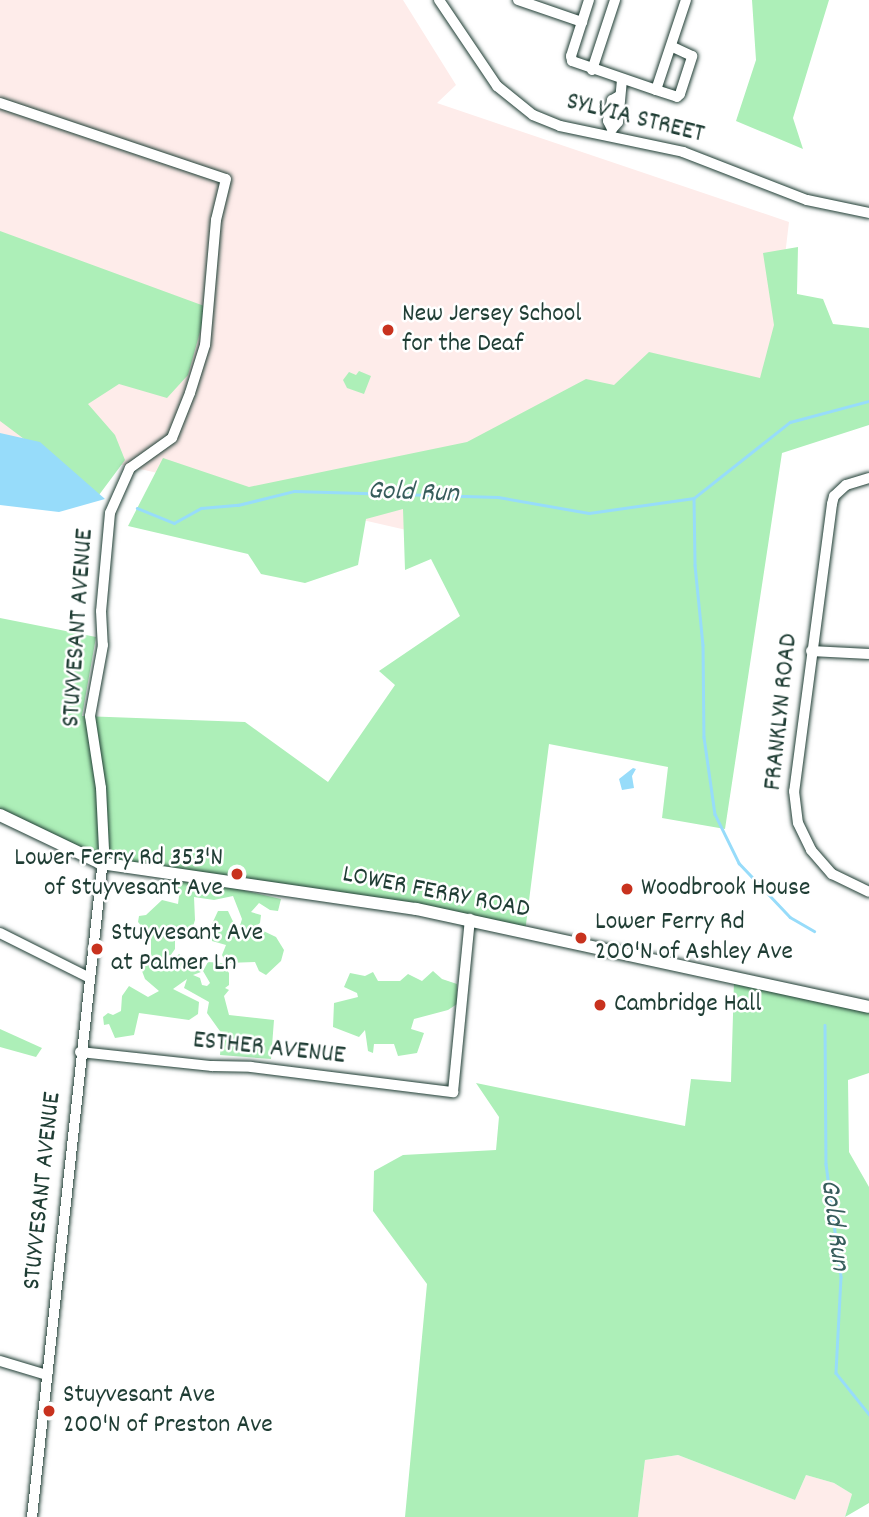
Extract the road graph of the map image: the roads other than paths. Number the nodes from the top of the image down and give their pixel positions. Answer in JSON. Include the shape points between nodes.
{"nodes":[{"id":1,"x":439,"y":0,"type":"edge"},
{"id":2,"x":518,"y":0,"type":"edge"},
{"id":3,"x":589,"y":0,"type":"edge"},
{"id":4,"x":615,"y":0,"type":"edge"},
{"id":5,"x":686,"y":0,"type":"edge"},
{"id":6,"x":582,"y":22,"type":"junction"},
{"id":7,"x":671,"y":46,"type":"junction"},
{"id":8,"x":592,"y":70,"type":"junction"},
{"id":9,"x":622,"y":80,"type":"junction"},
{"id":10,"x":656,"y":90,"type":"junction"},
{"id":11,"x":0,"y":103,"type":"edge"},
{"id":12,"x":612,"y":132,"type":"junction"},
{"id":13,"x":869,"y":213,"type":"edge"},
{"id":14,"x":869,"y":478,"type":"edge"},
{"id":15,"x":811,"y":651,"type":"junction"},
{"id":16,"x":869,"y":654,"type":"edge"},
{"id":17,"x":0,"y":815,"type":"edge"},
{"id":18,"x":100,"y":863,"type":"junction"},
{"id":19,"x":869,"y":892,"type":"edge"},
{"id":20,"x":470,"y":919,"type":"junction"},
{"id":21,"x":0,"y":933,"type":"edge"},
{"id":22,"x":88,"y":977,"type":"junction"},
{"id":23,"x":869,"y":1007,"type":"edge"},
{"id":24,"x":80,"y":1052,"type":"junction"},
{"id":25,"x":2,"y":1361,"type":"edge"},
{"id":26,"x":0,"y":1375,"type":"edge"},
{"id":27,"x":47,"y":1375,"type":"junction"},
{"id":28,"x":32,"y":1517,"type":"edge"}],
"edges":[{"from":1,"to":12,"type":"street","name":"SYLVIA STREET","via":[[489,75],[519,106],[553,124]]},
{"from":2,"to":6,"type":"street"},
{"from":3,"to":6,"type":"street"},
{"from":4,"to":8,"type":"street"},
{"from":5,"to":7,"type":"street"},
{"from":6,"to":8,"type":"street","via":[[571,57]]},
{"from":7,"to":10,"type":"street"},
{"from":7,"to":10,"type":"street","via":[[692,56],[680,94]]},
{"from":8,"to":9,"type":"street"},
{"from":9,"to":10,"type":"street"},
{"from":9,"to":12,"type":"street","via":[[619,96],[612,100],[608,121]]},
{"from":11,"to":18,"type":"street","name":"STUYVESANT AVENUE","via":[[226,179],[216,220],[205,345],[190,393],[172,438],[130,468],[110,513],[101,611],[103,645],[90,716],[101,788],[104,850]]},
{"from":12,"to":13,"type":"street","name":"SYLVIA STREET","via":[[695,156],[827,206]]},
{"from":14,"to":15,"type":"street","name":"FRANKLYN ROAD","via":[[846,485],[834,496]]},
{"from":15,"to":16,"type":"street"},
{"from":15,"to":19,"type":"street","name":"FRANKLYN ROAD","via":[[793,791],[798,823],[821,863],[846,883]]},
{"from":17,"to":18,"type":"street","name":"LOWER FERRY ROAD"},
{"from":18,"to":20,"type":"street","name":"LOWER FERRY ROAD"},
{"from":18,"to":22,"type":"street","name":"STUYVESANT AVENUE"},
{"from":20,"to":23,"type":"street","name":"LOWER FERRY ROAD"},
{"from":20,"to":24,"type":"street","name":"ESTHER AVENUE","via":[[453,1092]]},
{"from":21,"to":22,"type":"street"},
{"from":22,"to":24,"type":"street","name":"STUYVESANT AVENUE"},
{"from":24,"to":27,"type":"street","name":"STUYVESANT AVENUE"},
{"from":25,"to":26,"type":"street"},
{"from":25,"to":27,"type":"street"},
{"from":27,"to":28,"type":"street","name":"STUYVESANT AVENUE"}]}
